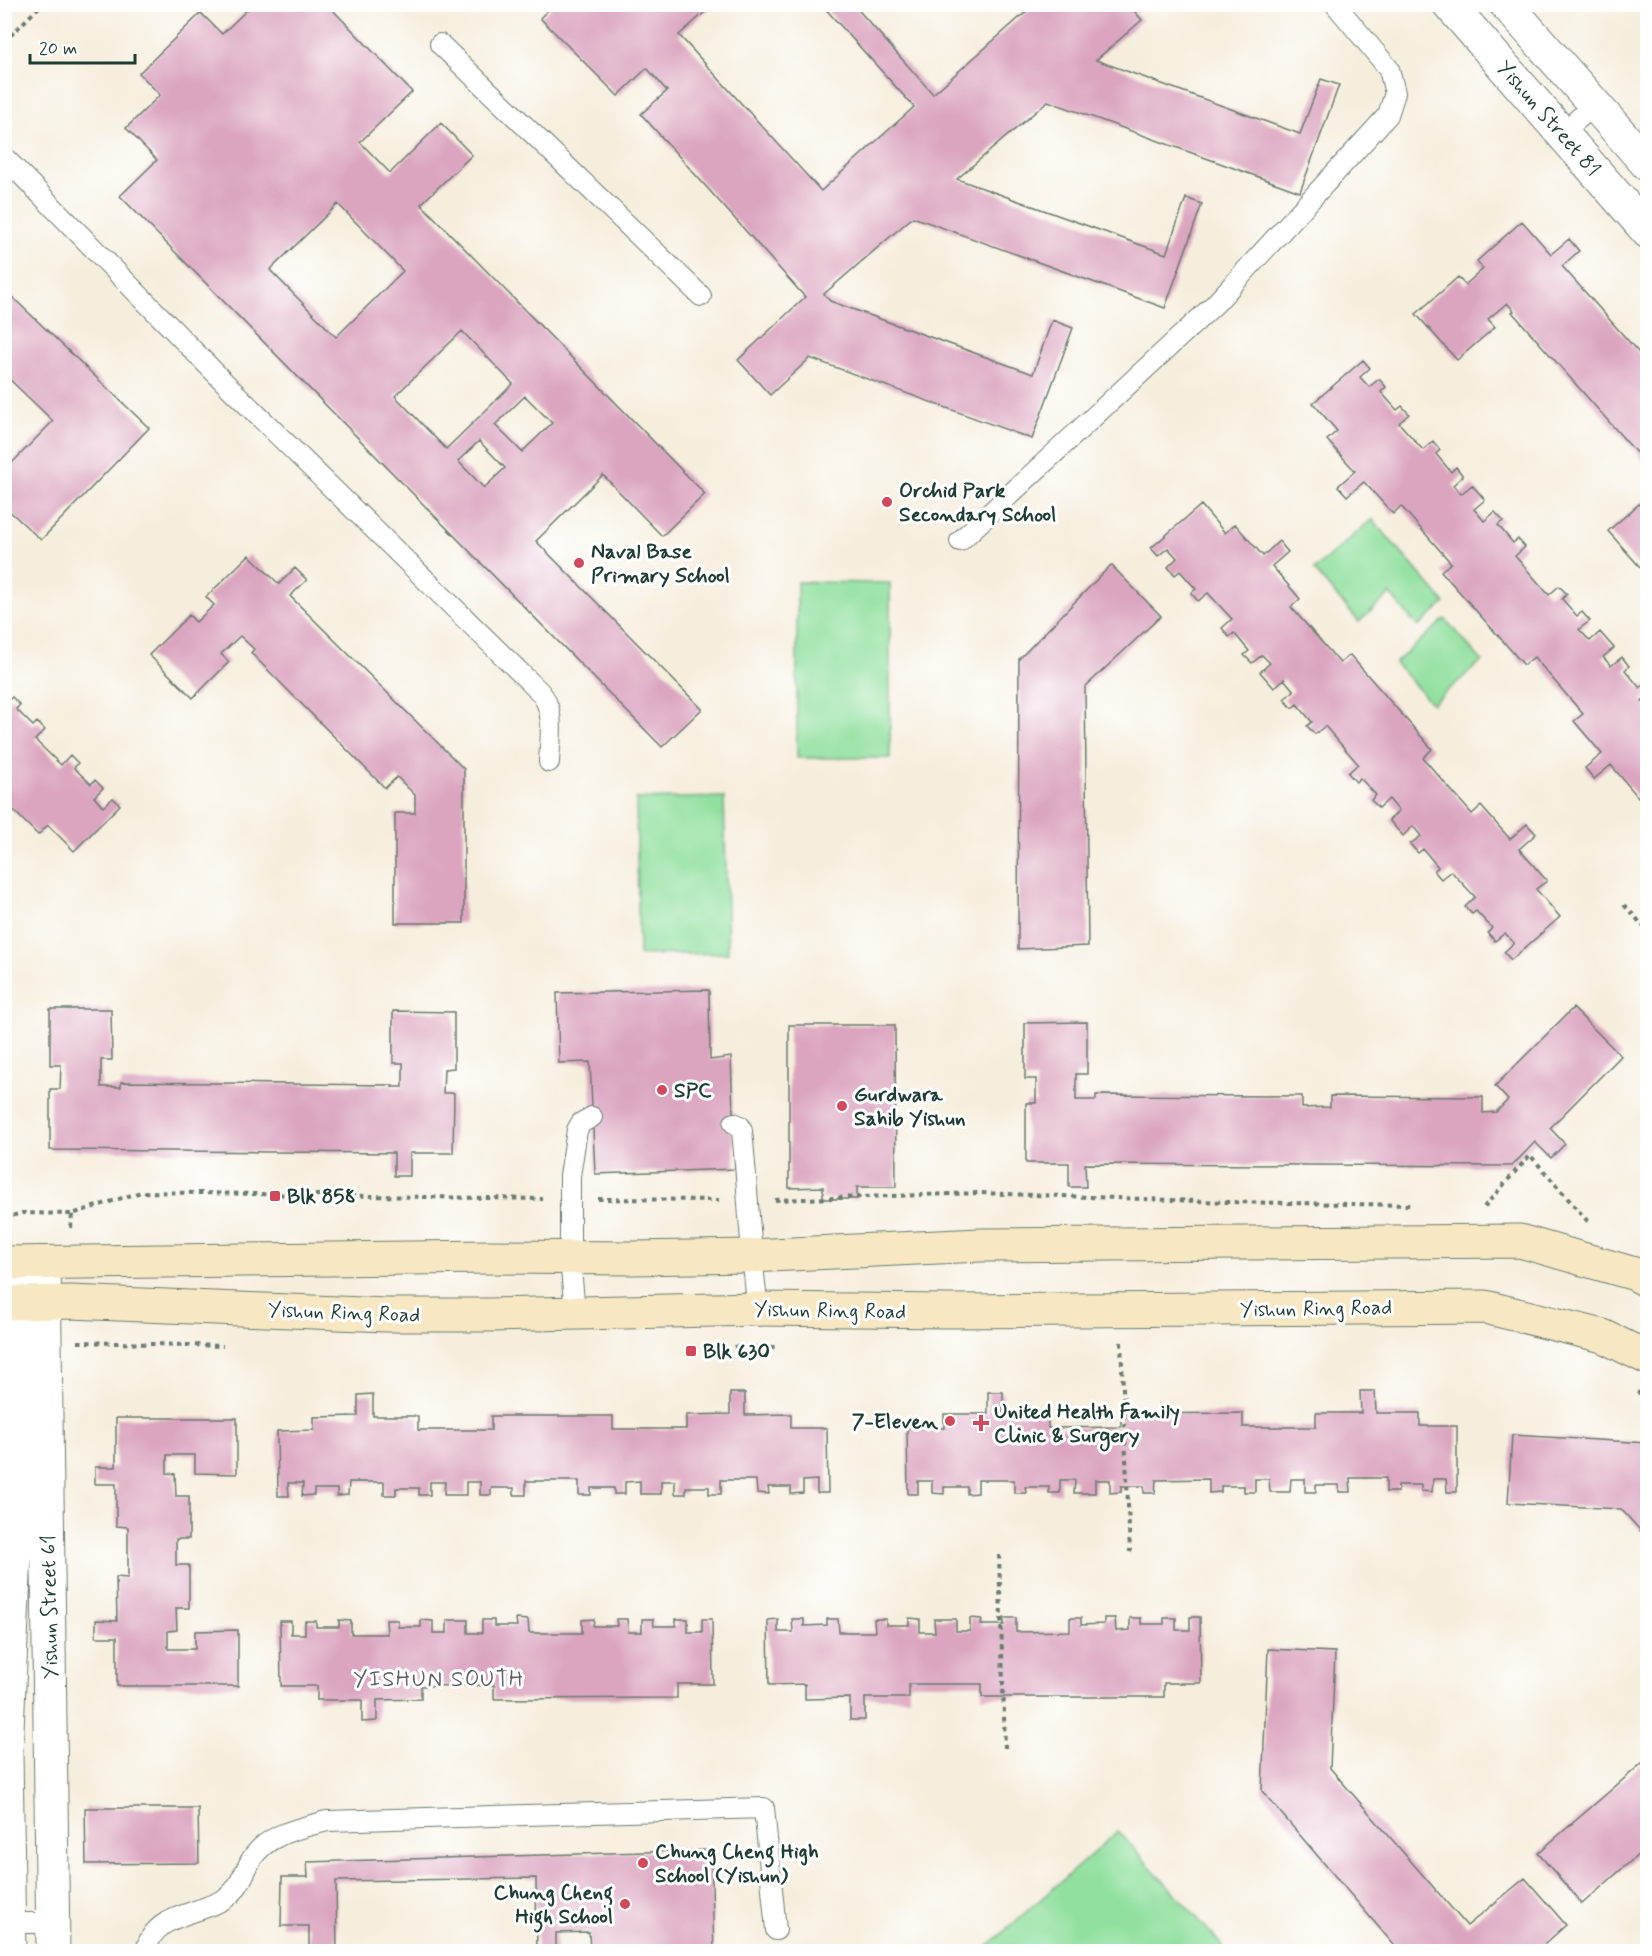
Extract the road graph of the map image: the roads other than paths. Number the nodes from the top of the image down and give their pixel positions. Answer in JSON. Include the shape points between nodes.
{"nodes":[{"id":1,"x":1335,"y":4,"type":"edge"},
{"id":2,"x":1449,"y":4,"type":"edge"},
{"id":3,"x":1506,"y":4,"type":"edge"},
{"id":4,"x":440,"y":44,"type":"dead end"},
{"id":5,"x":1594,"y":105,"type":"junction"},
{"id":6,"x":1562,"y":133,"type":"junction"},
{"id":7,"x":4,"y":157,"type":"edge"},
{"id":8,"x":1647,"y":165,"type":"edge"},
{"id":9,"x":1647,"y":232,"type":"edge"},
{"id":10,"x":701,"y":296,"type":"dead end"},
{"id":11,"x":960,"y":541,"type":"dead end"},
{"id":12,"x":549,"y":762,"type":"dead end"},
{"id":13,"x":592,"y":1117,"type":"dead end"},
{"id":14,"x":734,"y":1123,"type":"dead end"},
{"id":15,"x":751,"y":1256,"type":"junction"},
{"id":16,"x":570,"y":1258,"type":"junction"},
{"id":17,"x":21,"y":1263,"type":"edge"},
{"id":18,"x":1647,"y":1281,"type":"edge"},
{"id":19,"x":9,"y":1303,"type":"edge"},
{"id":20,"x":46,"y":1303,"type":"junction"},
{"id":21,"x":758,"y":1309,"type":"junction"},
{"id":22,"x":575,"y":1312,"type":"junction"},
{"id":23,"x":1647,"y":1358,"type":"edge"},
{"id":24,"x":776,"y":1930,"type":"dead end"},
{"id":25,"x":9,"y":1937,"type":"edge"},
{"id":26,"x":52,"y":1937,"type":"edge"},
{"id":27,"x":146,"y":1952,"type":"edge"}],
"edges":[{"from":1,"to":11,"type":"lane","via":[[1389,69],[1395,93],[1388,115],[1215,304]]},
{"from":2,"to":6,"type":"street","name":"Yishun Street 81"},
{"from":3,"to":5,"type":"street","name":"Yishun Street 81"},
{"from":4,"to":10,"type":"lane"},
{"from":5,"to":6,"type":"lane"},
{"from":5,"to":8,"type":"street","name":"Yishun Street 81"},
{"from":6,"to":9,"type":"street","name":"Yishun Street 81"},
{"from":7,"to":12,"type":"lane","via":[[238,396],[540,692],[550,717]]},
{"from":13,"to":16,"type":"lane","via":[[577,1130],[570,1176]]},
{"from":14,"to":15,"type":"lane","via":[[742,1131]]},
{"from":15,"to":16,"type":"main road"},
{"from":15,"to":18,"type":"main road","via":[[980,1245],[1520,1242],[1635,1274]]},
{"from":15,"to":21,"type":"lane"},
{"from":16,"to":17,"type":"main road"},
{"from":16,"to":22,"type":"lane"},
{"from":17,"to":19,"type":"street","name":"Yishun Street 61"},
{"from":17,"to":20,"type":"street","name":"Yishun Street 61"},
{"from":19,"to":20,"type":"main road","name":"Yishun Ring Road"},
{"from":19,"to":25,"type":"street","name":"Yishun Street 61","via":[[17,1508],[6,1752]]},
{"from":20,"to":22,"type":"main road","name":"Yishun Ring Road","via":[[386,1315]]},
{"from":20,"to":26,"type":"street","name":"Yishun Street 61"},
{"from":21,"to":22,"type":"main road","name":"Yishun Ring Road"},
{"from":21,"to":23,"type":"main road","name":"Yishun Ring Road","via":[[1485,1307],[1603,1336]]},
{"from":24,"to":27,"type":"lane","via":[[764,1808],[327,1821],[298,1828],[258,1848],[231,1894],[153,1931]]},
{"from":25,"to":26,"type":"lane"}]}
